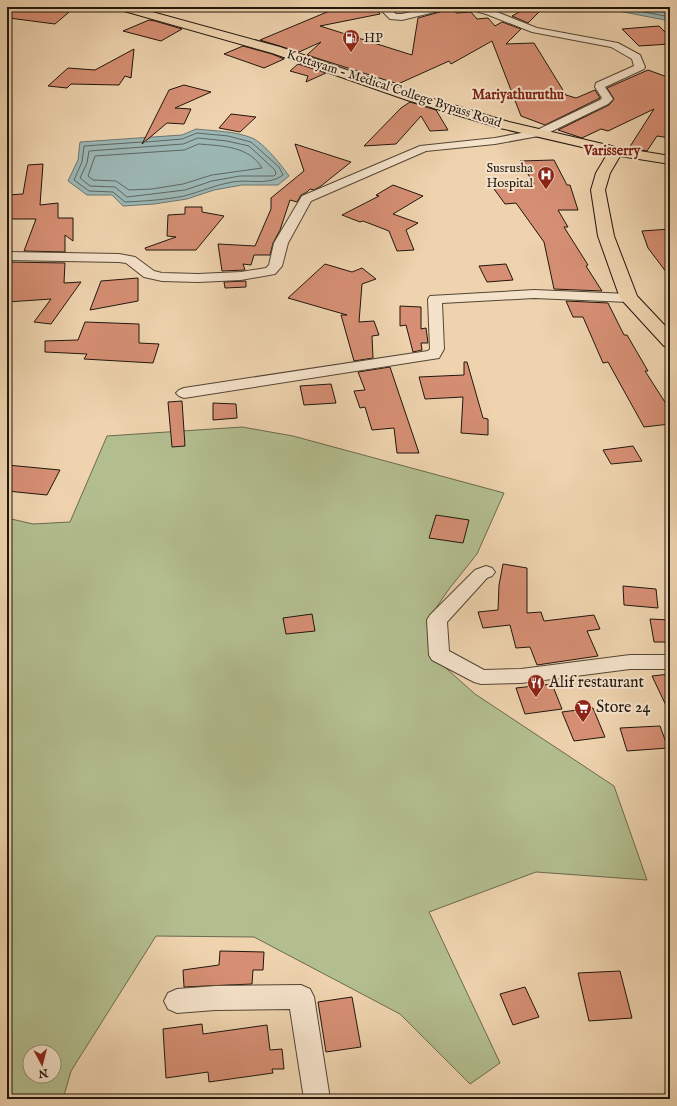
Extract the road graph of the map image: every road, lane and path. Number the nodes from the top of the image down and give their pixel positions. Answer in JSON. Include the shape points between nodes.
{"nodes":[{"id":1,"x":120,"y":7,"type":"edge"},
{"id":2,"x":383,"y":7,"type":"edge"},
{"id":3,"x":444,"y":7,"type":"edge"},
{"id":4,"x":471,"y":7,"type":"edge"},
{"id":5,"x":540,"y":133,"type":"junction"},
{"id":6,"x":616,"y":152,"type":"junction"},
{"id":7,"x":670,"y":160,"type":"edge"},
{"id":8,"x":7,"y":256,"type":"edge"},
{"id":9,"x":629,"y":298,"type":"junction"},
{"id":10,"x":670,"y":342,"type":"edge"},
{"id":11,"x":184,"y":393,"type":"dead end"},
{"id":12,"x":486,"y":572,"type":"dead end"},
{"id":13,"x":670,"y":662,"type":"edge"},
{"id":14,"x":177,"y":1001,"type":"dead end"},
{"id":15,"x":317,"y":1099,"type":"edge"}],
"edges":[{"from":1,"to":5,"type":"main road","name":"Kottayam - Medical College Bypass Road","via":[[276,50],[412,97]]},
{"from":2,"to":3,"type":"street","via":[[393,17]]},
{"from":4,"to":5,"type":"street","via":[[535,30],[614,45],[636,57],[640,67],[600,85],[608,99]]},
{"from":5,"to":6,"type":"main road","name":"Kottayam - Medical College Bypass Road"},
{"from":5,"to":8,"type":"street","via":[[495,141],[424,148],[306,200],[281,243],[275,266],[270,271],[241,276],[162,277],[149,274],[130,260],[120,258]]},
{"from":6,"to":7,"type":"main road","name":"Kottayam - Medical College Bypass Road"},
{"from":6,"to":9,"type":"main road","via":[[603,173],[598,190],[606,236]]},
{"from":9,"to":10,"type":"main road"},
{"from":9,"to":11,"type":"street","via":[[534,294],[435,299],[437,349],[434,354]]},
{"from":12,"to":13,"type":"street","via":[[481,574],[437,620],[439,655],[481,677],[521,676],[630,662]]},
{"from":14,"to":15,"type":"street","via":[[301,997]]}]}
